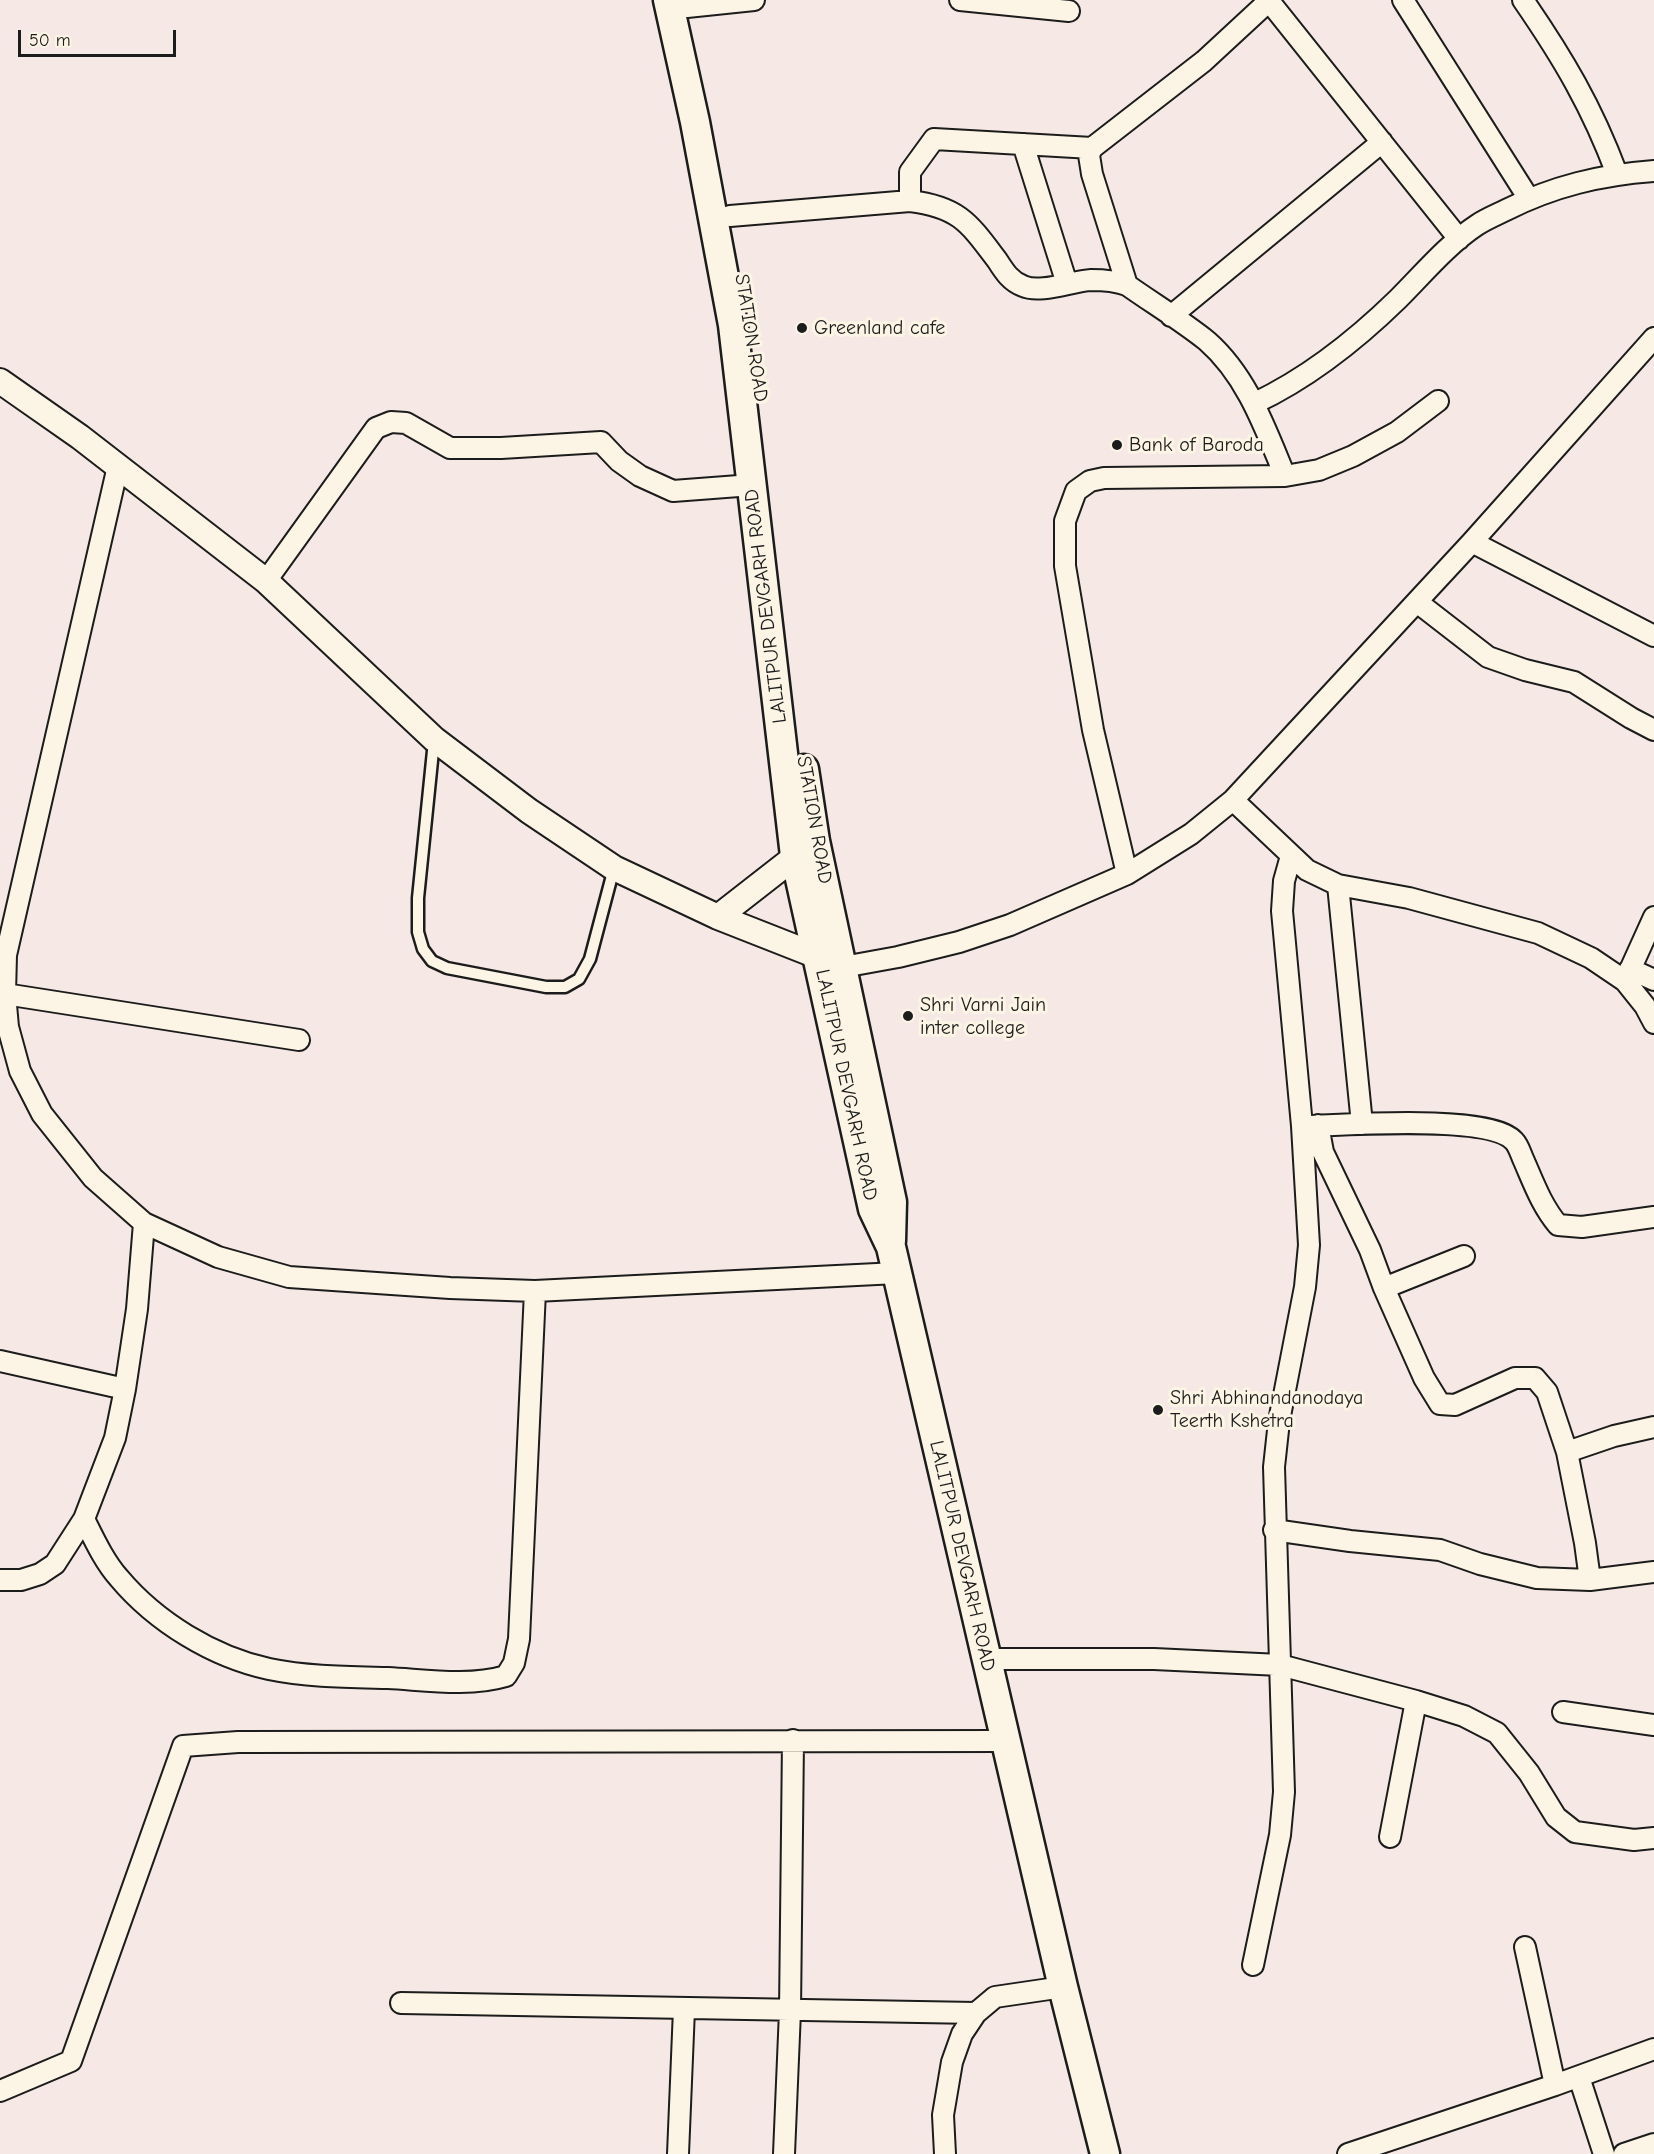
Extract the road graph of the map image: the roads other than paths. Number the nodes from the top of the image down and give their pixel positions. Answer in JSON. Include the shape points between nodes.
{"nodes":[{"id":1,"x":754,"y":0,"type":"edge"},
{"id":2,"x":960,"y":0,"type":"edge"},
{"id":3,"x":1403,"y":0,"type":"edge"},
{"id":4,"x":1522,"y":0,"type":"edge"},
{"id":5,"x":1270,"y":1,"type":"edge"},
{"id":6,"x":680,"y":2,"type":"edge"},
{"id":7,"x":1069,"y":11,"type":"dead end"},
{"id":8,"x":1382,"y":142,"type":"junction"},
{"id":9,"x":1023,"y":144,"type":"junction"},
{"id":10,"x":1092,"y":148,"type":"junction"},
{"id":11,"x":1654,"y":171,"type":"edge"},
{"id":12,"x":1617,"y":174,"type":"junction"},
{"id":13,"x":1529,"y":199,"type":"junction"},
{"id":14,"x":910,"y":201,"type":"junction"},
{"id":15,"x":730,"y":216,"type":"junction"},
{"id":16,"x":1459,"y":239,"type":"junction"},
{"id":17,"x":1067,"y":284,"type":"junction"},
{"id":18,"x":1128,"y":285,"type":"junction"},
{"id":19,"x":1170,"y":316,"type":"junction"},
{"id":20,"x":1654,"y":338,"type":"edge"},
{"id":21,"x":0,"y":381,"type":"edge"},
{"id":22,"x":1437,"y":401,"type":"dead end"},
{"id":23,"x":1255,"y":403,"type":"junction"},
{"id":24,"x":118,"y":466,"type":"junction"},
{"id":25,"x":1285,"y":476,"type":"junction"},
{"id":26,"x":752,"y":485,"type":"junction"},
{"id":27,"x":1472,"y":542,"type":"junction"},
{"id":28,"x":266,"y":581,"type":"junction"},
{"id":29,"x":1417,"y":602,"type":"junction"},
{"id":30,"x":1654,"y":636,"type":"edge"},
{"id":31,"x":1654,"y":730,"type":"edge"},
{"id":32,"x":434,"y":739,"type":"junction"},
{"id":33,"x":1233,"y":800,"type":"junction"},
{"id":34,"x":805,"y":849,"type":"junction"},
{"id":35,"x":1291,"y":856,"type":"junction"},
{"id":36,"x":614,"y":868,"type":"junction"},
{"id":37,"x":1127,"y":874,"type":"junction"},
{"id":38,"x":1338,"y":885,"type":"junction"},
{"id":39,"x":718,"y":917,"type":"junction"},
{"id":40,"x":1654,"y":917,"type":"edge"},
{"id":41,"x":3,"y":954,"type":"edge"},
{"id":42,"x":817,"y":956,"type":"junction"},
{"id":43,"x":843,"y":967,"type":"junction"},
{"id":44,"x":1628,"y":975,"type":"junction"},
{"id":45,"x":1654,"y":980,"type":"edge"},
{"id":46,"x":5,"y":994,"type":"junction"},
{"id":47,"x":1654,"y":1023,"type":"edge"},
{"id":48,"x":299,"y":1040,"type":"dead end"},
{"id":49,"x":1362,"y":1124,"type":"junction"},
{"id":50,"x":1310,"y":1126,"type":"junction"},
{"id":51,"x":1654,"y":1217,"type":"edge"},
{"id":52,"x":144,"y":1223,"type":"junction"},
{"id":53,"x":1464,"y":1256,"type":"dead end"},
{"id":54,"x":894,"y":1260,"type":"junction"},
{"id":55,"x":1384,"y":1288,"type":"junction"},
{"id":56,"x":535,"y":1291,"type":"junction"},
{"id":57,"x":0,"y":1361,"type":"edge"},
{"id":58,"x":125,"y":1389,"type":"junction"},
{"id":59,"x":1654,"y":1427,"type":"edge"},
{"id":60,"x":1567,"y":1452,"type":"junction"},
{"id":61,"x":84,"y":1519,"type":"junction"},
{"id":62,"x":1274,"y":1530,"type":"junction"},
{"id":63,"x":1654,"y":1572,"type":"edge"},
{"id":64,"x":0,"y":1580,"type":"edge"},
{"id":65,"x":1590,"y":1580,"type":"junction"},
{"id":66,"x":986,"y":1659,"type":"junction"},
{"id":67,"x":1281,"y":1665,"type":"junction"},
{"id":68,"x":1416,"y":1701,"type":"junction"},
{"id":69,"x":1563,"y":1712,"type":"dead end"},
{"id":70,"x":1654,"y":1725,"type":"edge"},
{"id":71,"x":793,"y":1740,"type":"junction"},
{"id":72,"x":1006,"y":1741,"type":"junction"},
{"id":73,"x":1390,"y":1837,"type":"dead end"},
{"id":74,"x":1654,"y":1838,"type":"edge"},
{"id":75,"x":1525,"y":1947,"type":"dead end"},
{"id":76,"x":1253,"y":1965,"type":"dead end"},
{"id":77,"x":1063,"y":1987,"type":"junction"},
{"id":78,"x":401,"y":2003,"type":"dead end"},
{"id":79,"x":684,"y":2009,"type":"junction"},
{"id":80,"x":790,"y":2011,"type":"junction"},
{"id":81,"x":976,"y":2013,"type":"junction"},
{"id":82,"x":1654,"y":2049,"type":"edge"},
{"id":83,"x":1579,"y":2077,"type":"junction"},
{"id":84,"x":1555,"y":2085,"type":"junction"},
{"id":85,"x":0,"y":2091,"type":"edge"},
{"id":86,"x":1654,"y":2144,"type":"edge"},
{"id":87,"x":678,"y":2154,"type":"edge"},
{"id":88,"x":784,"y":2154,"type":"edge"},
{"id":89,"x":945,"y":2154,"type":"edge"},
{"id":90,"x":1105,"y":2154,"type":"edge"},
{"id":91,"x":1348,"y":2154,"type":"edge"},
{"id":92,"x":1604,"y":2154,"type":"edge"},
{"id":93,"x":1624,"y":2154,"type":"edge"}],
"edges":[{"from":1,"to":6,"type":"street"},
{"from":2,"to":7,"type":"street"},
{"from":3,"to":13,"type":"street"},
{"from":4,"to":12,"type":"street","via":[[1587,101]]},
{"from":5,"to":8,"type":"street"},
{"from":5,"to":10,"type":"street","via":[[1204,61]]},
{"from":6,"to":15,"type":"main road","name":"STATION ROAD"},
{"from":6,"to":26,"type":"main road","name":"LALITPUR DEVGARH ROAD","via":[[695,122],[733,325]]},
{"from":8,"to":16,"type":"street"},
{"from":8,"to":19,"type":"street"},
{"from":9,"to":10,"type":"street"},
{"from":9,"to":14,"type":"street","via":[[934,139],[910,172]]},
{"from":9,"to":17,"type":"street"},
{"from":10,"to":18,"type":"street","via":[[1092,174]]},
{"from":11,"to":12,"type":"street"},
{"from":12,"to":13,"type":"street"},
{"from":13,"to":16,"type":"street","via":[[1478,224]]},
{"from":14,"to":15,"type":"street"},
{"from":14,"to":17,"type":"street","via":[[953,212],[971,226],[1009,278],[1024,287]]},
{"from":15,"to":34,"type":"main road","name":"STATION ROAD","via":[[763,409],[806,784]]},
{"from":16,"to":23,"type":"street","via":[[1386,310],[1323,363]]},
{"from":17,"to":18,"type":"street","via":[[1090,280]]},
{"from":18,"to":19,"type":"street"},
{"from":19,"to":23,"type":"street","via":[[1207,342]]},
{"from":20,"to":27,"type":"street"},
{"from":21,"to":24,"type":"street"},
{"from":22,"to":25,"type":"street","via":[[1397,432],[1353,456],[1319,470]]},
{"from":23,"to":25,"type":"street"},
{"from":24,"to":28,"type":"street"},
{"from":24,"to":41,"type":"street"},
{"from":25,"to":37,"type":"street","via":[[1104,478],[1090,481],[1076,491],[1065,521],[1065,566],[1093,730]]},
{"from":26,"to":28,"type":"street","via":[[673,491],[640,476],[601,442],[450,448],[406,423],[391,422],[376,428]]},
{"from":26,"to":34,"type":"main road","name":"LALITPUR DEVGARH ROAD"},
{"from":27,"to":29,"type":"street"},
{"from":27,"to":30,"type":"street"},
{"from":28,"to":32,"type":"street"},
{"from":29,"to":31,"type":"street","via":[[1488,657],[1574,682]]},
{"from":29,"to":33,"type":"street"},
{"from":32,"to":36,"type":"street","via":[[529,811]]},
{"from":32,"to":36,"type":"lane","via":[[418,898],[418,932],[423,950],[432,961],[447,968],[564,987],[579,979],[590,959]]},
{"from":33,"to":35,"type":"street"},
{"from":33,"to":37,"type":"street","via":[[1191,834]]},
{"from":34,"to":39,"type":"street"},
{"from":34,"to":42,"type":"main road","name":"LALITPUR DEVGARH ROAD"},
{"from":34,"to":43,"type":"main road","name":"STATION ROAD"},
{"from":35,"to":38,"type":"street","via":[[1307,870]]},
{"from":35,"to":50,"type":"street","via":[[1282,911]]},
{"from":36,"to":39,"type":"street"},
{"from":37,"to":43,"type":"street","via":[[1010,925],[959,942]]},
{"from":38,"to":44,"type":"street","via":[[1409,898],[1538,933]]},
{"from":38,"to":49,"type":"street"},
{"from":39,"to":42,"type":"street"},
{"from":40,"to":44,"type":"street"},
{"from":41,"to":46,"type":"street"},
{"from":42,"to":43,"type":"street"},
{"from":42,"to":54,"type":"main road","name":"LALITPUR DEVGARH ROAD","via":[[873,1209]]},
{"from":43,"to":54,"type":"main road","name":"STATION ROAD","via":[[892,1202]]},
{"from":44,"to":45,"type":"street"},
{"from":44,"to":47,"type":"street"},
{"from":46,"to":48,"type":"street"},
{"from":46,"to":52,"type":"street","via":[[8,1027],[20,1071],[42,1114],[93,1178]]},
{"from":49,"to":50,"type":"street"},
{"from":49,"to":51,"type":"street","via":[[1415,1122],[1503,1133],[1515,1141],[1546,1211],[1558,1225],[1582,1227]]},
{"from":50,"to":55,"type":"street","via":[[1370,1250]]},
{"from":50,"to":62,"type":"street","via":[[1309,1245],[1305,1287],[1279,1421]]},
{"from":52,"to":56,"type":"street","via":[[218,1257],[289,1277]]},
{"from":52,"to":58,"type":"street"},
{"from":53,"to":55,"type":"street"},
{"from":54,"to":56,"type":"street"},
{"from":54,"to":66,"type":"main road","name":"LALITPUR DEVGARH ROAD"},
{"from":55,"to":60,"type":"street","via":[[1424,1378],[1440,1404],[1455,1405],[1515,1378],[1535,1378],[1547,1392]]},
{"from":56,"to":61,"type":"street","via":[[519,1640],[514,1663],[506,1676],[490,1681],[456,1682],[303,1674],[268,1669],[226,1656],[185,1635],[148,1607],[118,1578]]},
{"from":57,"to":58,"type":"street"},
{"from":58,"to":61,"type":"street","via":[[115,1438]]},
{"from":59,"to":60,"type":"street"},
{"from":60,"to":65,"type":"street"},
{"from":61,"to":64,"type":"street","via":[[56,1564],[21,1580]]},
{"from":62,"to":65,"type":"street","via":[[1440,1550],[1537,1578]]},
{"from":62,"to":67,"type":"street"},
{"from":63,"to":65,"type":"street"},
{"from":66,"to":67,"type":"street","via":[[1154,1659]]},
{"from":66,"to":72,"type":"main road","name":"LALITPUR DEVGARH ROAD"},
{"from":67,"to":68,"type":"street"},
{"from":67,"to":76,"type":"street","via":[[1284,1792],[1280,1835]]},
{"from":68,"to":73,"type":"street"},
{"from":68,"to":74,"type":"street","via":[[1464,1716],[1497,1733],[1556,1816],[1575,1832],[1634,1840]]},
{"from":69,"to":70,"type":"street"},
{"from":71,"to":72,"type":"street"},
{"from":71,"to":80,"type":"street"},
{"from":71,"to":85,"type":"street","via":[[238,1742],[183,1746],[71,2061]]},
{"from":72,"to":77,"type":"main road","name":"LALITPUR DEVGARH ROAD"},
{"from":75,"to":84,"type":"street"},
{"from":77,"to":81,"type":"street","via":[[995,1997]]},
{"from":77,"to":90,"type":"main road","name":"LALITPUR DEVGARH ROAD"},
{"from":78,"to":79,"type":"street"},
{"from":79,"to":80,"type":"street"},
{"from":79,"to":87,"type":"street"},
{"from":80,"to":81,"type":"street"},
{"from":80,"to":88,"type":"street"},
{"from":81,"to":89,"type":"street","via":[[962,2034],[952,2062],[943,2115]]},
{"from":82,"to":83,"type":"street"},
{"from":83,"to":84,"type":"street"},
{"from":83,"to":92,"type":"street"},
{"from":84,"to":91,"type":"street"},
{"from":86,"to":93,"type":"street"}]}
